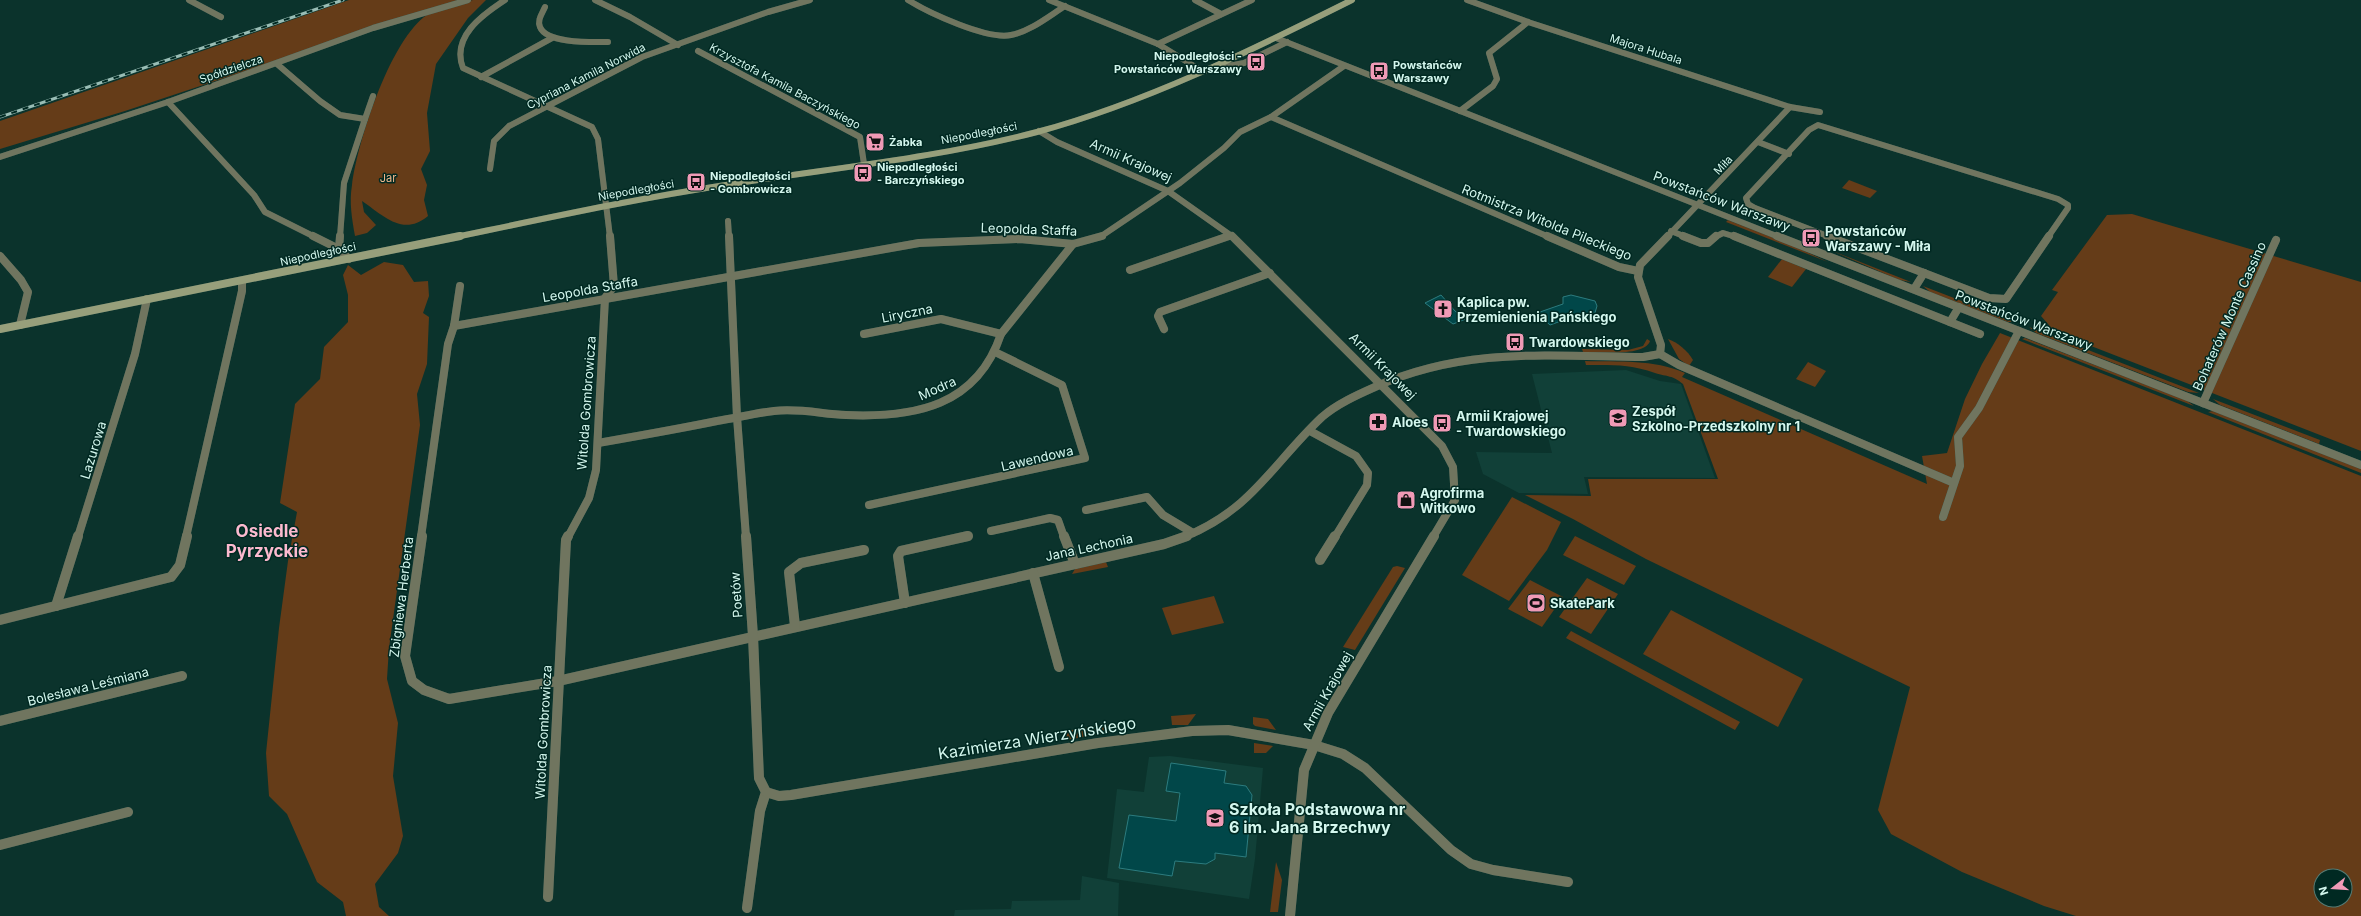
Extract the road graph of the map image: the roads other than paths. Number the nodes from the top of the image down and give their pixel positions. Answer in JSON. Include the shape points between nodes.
{"nodes":[{"id":1,"x":188,"y":0,"type":"edge"},
{"id":2,"x":468,"y":0,"type":"edge"},
{"id":3,"x":505,"y":0,"type":"edge"},
{"id":4,"x":595,"y":0,"type":"edge"},
{"id":5,"x":810,"y":0,"type":"edge"},
{"id":6,"x":908,"y":0,"type":"edge"},
{"id":7,"x":1049,"y":0,"type":"edge"},
{"id":8,"x":1195,"y":0,"type":"edge"},
{"id":9,"x":1252,"y":0,"type":"edge"},
{"id":10,"x":1352,"y":0,"type":"edge"},
{"id":11,"x":1467,"y":0,"type":"edge"},
{"id":12,"x":1065,"y":6,"type":"junction"},
{"id":13,"x":545,"y":7,"type":"dead end"},
{"id":14,"x":1221,"y":14,"type":"junction"},
{"id":15,"x":221,"y":17,"type":"dead end"},
{"id":16,"x":1528,"y":22,"type":"junction"},
{"id":17,"x":552,"y":38,"type":"junction"},
{"id":18,"x":1276,"y":38,"type":"junction"},
{"id":19,"x":608,"y":42,"type":"dead end"},
{"id":20,"x":1287,"y":42,"type":"junction"},
{"id":21,"x":1158,"y":44,"type":"junction"},
{"id":22,"x":678,"y":45,"type":"junction"},
{"id":23,"x":698,"y":51,"type":"dead end"},
{"id":24,"x":276,"y":64,"type":"junction"},
{"id":25,"x":1344,"y":66,"type":"junction"},
{"id":26,"x":1202,"y":71,"type":"junction"},
{"id":27,"x":481,"y":77,"type":"junction"},
{"id":28,"x":373,"y":96,"type":"dead end"},
{"id":29,"x":168,"y":102,"type":"junction"},
{"id":30,"x":548,"y":107,"type":"junction"},
{"id":31,"x":1790,"y":107,"type":"junction"},
{"id":32,"x":1460,"y":111,"type":"junction"},
{"id":33,"x":1820,"y":112,"type":"dead end"},
{"id":34,"x":1271,"y":116,"type":"junction"},
{"id":35,"x":365,"y":119,"type":"junction"},
{"id":36,"x":1039,"y":131,"type":"junction"},
{"id":37,"x":1758,"y":142,"type":"junction"},
{"id":38,"x":1788,"y":154,"type":"junction"},
{"id":39,"x":0,"y":157,"type":"edge"},
{"id":40,"x":864,"y":164,"type":"junction"},
{"id":41,"x":490,"y":169,"type":"dead end"},
{"id":42,"x":1168,"y":191,"type":"junction"},
{"id":43,"x":1698,"y":205,"type":"junction"},
{"id":44,"x":608,"y":206,"type":"junction"},
{"id":45,"x":728,"y":221,"type":"dead end"},
{"id":46,"x":1671,"y":231,"type":"junction"},
{"id":47,"x":1231,"y":235,"type":"junction"},
{"id":48,"x":2276,"y":240,"type":"dead end"},
{"id":49,"x":1073,"y":244,"type":"junction"},
{"id":50,"x":338,"y":249,"type":"junction"},
{"id":51,"x":0,"y":256,"type":"edge"},
{"id":52,"x":349,"y":259,"type":"junction"},
{"id":53,"x":1130,"y":270,"type":"dead end"},
{"id":54,"x":1638,"y":271,"type":"junction"},
{"id":55,"x":1270,"y":273,"type":"junction"},
{"id":56,"x":1924,"y":273,"type":"junction"},
{"id":57,"x":731,"y":276,"type":"junction"},
{"id":58,"x":242,"y":281,"type":"junction"},
{"id":59,"x":460,"y":286,"type":"dead end"},
{"id":60,"x":1914,"y":289,"type":"junction"},
{"id":61,"x":605,"y":298,"type":"junction"},
{"id":62,"x":147,"y":299,"type":"junction"},
{"id":63,"x":1959,"y":307,"type":"junction"},
{"id":64,"x":1950,"y":322,"type":"junction"},
{"id":65,"x":20,"y":325,"type":"junction"},
{"id":66,"x":454,"y":326,"type":"junction"},
{"id":67,"x":0,"y":329,"type":"edge"},
{"id":68,"x":1164,"y":329,"type":"dead end"},
{"id":69,"x":2019,"y":330,"type":"junction"},
{"id":70,"x":864,"y":334,"type":"dead end"},
{"id":71,"x":1001,"y":334,"type":"junction"},
{"id":72,"x":1980,"y":334,"type":"dead end"},
{"id":73,"x":995,"y":352,"type":"junction"},
{"id":74,"x":1660,"y":354,"type":"junction"},
{"id":75,"x":1382,"y":385,"type":"junction"},
{"id":76,"x":2203,"y":403,"type":"junction"},
{"id":77,"x":737,"y":417,"type":"junction"},
{"id":78,"x":1310,"y":431,"type":"junction"},
{"id":79,"x":598,"y":443,"type":"junction"},
{"id":80,"x":2361,"y":465,"type":"edge"},
{"id":81,"x":1954,"y":483,"type":"junction"},
{"id":82,"x":868,"y":505,"type":"dead end"},
{"id":83,"x":1086,"y":510,"type":"dead end"},
{"id":84,"x":1943,"y":517,"type":"dead end"},
{"id":85,"x":991,"y":531,"type":"dead end"},
{"id":86,"x":1192,"y":534,"type":"junction"},
{"id":87,"x":968,"y":536,"type":"dead end"},
{"id":88,"x":864,"y":550,"type":"dead end"},
{"id":89,"x":1320,"y":560,"type":"dead end"},
{"id":90,"x":1075,"y":564,"type":"junction"},
{"id":91,"x":1033,"y":573,"type":"junction"},
{"id":92,"x":905,"y":603,"type":"junction"},
{"id":93,"x":56,"y":606,"type":"junction"},
{"id":94,"x":0,"y":620,"type":"edge"},
{"id":95,"x":795,"y":626,"type":"junction"},
{"id":96,"x":753,"y":636,"type":"junction"},
{"id":97,"x":1059,"y":668,"type":"dead end"},
{"id":98,"x":182,"y":676,"type":"dead end"},
{"id":99,"x":558,"y":681,"type":"junction"},
{"id":100,"x":0,"y":721,"type":"edge"},
{"id":101,"x":1314,"y":745,"type":"junction"},
{"id":102,"x":766,"y":792,"type":"junction"},
{"id":103,"x":128,"y":812,"type":"dead end"},
{"id":104,"x":0,"y":845,"type":"edge"},
{"id":105,"x":1568,"y":882,"type":"dead end"},
{"id":106,"x":548,"y":897,"type":"dead end"},
{"id":107,"x":747,"y":908,"type":"dead end"},
{"id":108,"x":1290,"y":916,"type":"edge"}],
"edges":[{"from":1,"to":15,"type":"street"},
{"from":2,"to":24,"type":"street","name":"Spółdzielcza","via":[[374,28]]},
{"from":3,"to":27,"type":"street","name":"Witolda Gombrowicza","via":[[486,13],[465,35],[458,50],[459,63],[463,68]]},
{"from":4,"to":22,"type":"street"},
{"from":5,"to":22,"type":"street","name":"Cypriana Kamila Norwida"},
{"from":6,"to":12,"type":"street","via":[[983,33],[1000,36],[1010,36]]},
{"from":7,"to":12,"type":"street"},
{"from":8,"to":14,"type":"street"},
{"from":9,"to":14,"type":"street"},
{"from":10,"to":18,"type":"street","name":"Niepodległości"},
{"from":11,"to":16,"type":"street","name":"Majora Hubala"},
{"from":12,"to":21,"type":"street"},
{"from":13,"to":17,"type":"street","via":[[538,21],[540,28]]},
{"from":14,"to":21,"type":"street"},
{"from":16,"to":31,"type":"street","name":"Majora Hubala"},
{"from":16,"to":32,"type":"street","via":[[1492,48],[1489,58],[1497,78],[1493,86]]},
{"from":17,"to":19,"type":"street"},
{"from":17,"to":27,"type":"street"},
{"from":18,"to":20,"type":"street","name":"Powstańców Warszawy"},
{"from":18,"to":26,"type":"street","name":"Niepodległości"},
{"from":20,"to":25,"type":"street","name":"Powstańców Warszawy"},
{"from":20,"to":26,"type":"street","via":[[1244,63]]},
{"from":21,"to":26,"type":"street"},
{"from":22,"to":30,"type":"street","name":"Cypriana Kamila Norwida","via":[[642,57]]},
{"from":23,"to":40,"type":"street","name":"Krzysztofa Kamila Baczyńskiego","via":[[860,137]]},
{"from":24,"to":29,"type":"street","name":"Spółdzielcza"},
{"from":24,"to":35,"type":"street","via":[[340,115]]},
{"from":25,"to":32,"type":"street","name":"Powstańców Warszawy"},
{"from":25,"to":34,"type":"street","name":"Leopolda Staffa"},
{"from":26,"to":36,"type":"street","name":"Niepodległości","via":[[1108,109]]},
{"from":27,"to":30,"type":"street","name":"Witolda Gombrowicza"},
{"from":28,"to":35,"type":"street"},
{"from":29,"to":39,"type":"street","name":"Spółdzielcza"},
{"from":29,"to":50,"type":"street","via":[[254,195],[265,212]]},
{"from":30,"to":41,"type":"street","name":"Cypriana Kamila Norwida","via":[[509,126],[494,140]]},
{"from":30,"to":44,"type":"street","name":"Witolda Gombrowicza","via":[[592,127],[598,138]]},
{"from":31,"to":33,"type":"street","name":"Majora Hubala"},
{"from":31,"to":37,"type":"street","name":"Miła"},
{"from":32,"to":43,"type":"street","name":"Powstańców Warszawy"},
{"from":34,"to":42,"type":"street","name":"Leopolda Staffa","via":[[1240,132],[1224,148]]},
{"from":34,"to":54,"type":"street","name":"Rotmistrza Witolda Pileckiego","via":[[1619,267]]},
{"from":35,"to":50,"type":"street","via":[[344,183]]},
{"from":36,"to":40,"type":"street","name":"Niepodległości","via":[[990,143]]},
{"from":36,"to":42,"type":"street","name":"Armii Krajowej","via":[[1057,142]]},
{"from":37,"to":38,"type":"street"},
{"from":37,"to":43,"type":"street","name":"Miła"},
{"from":38,"to":56,"type":"street","via":[[1746,198],[1748,204]]},
{"from":38,"to":56,"type":"street","via":[[1809,130],[1818,125],[2058,199],[2068,205],[2006,298],[1989,298]]},
{"from":40,"to":44,"type":"street","name":"Niepodległości"},
{"from":42,"to":47,"type":"street","name":"Armii Krajowej"},
{"from":42,"to":49,"type":"street","name":"Leopolda Staffa","via":[[1100,237]]},
{"from":43,"to":46,"type":"street","name":"Miła"},
{"from":43,"to":60,"type":"street","name":"Powstańców Warszawy"},
{"from":44,"to":52,"type":"street","name":"Niepodległości"},
{"from":44,"to":61,"type":"street","name":"Witolda Gombrowicza","via":[[614,286]]},
{"from":45,"to":57,"type":"street"},
{"from":46,"to":54,"type":"street","name":"Miła"},
{"from":46,"to":64,"type":"street","via":[[1705,244],[1716,234],[1729,234]]},
{"from":47,"to":53,"type":"street"},
{"from":47,"to":55,"type":"street","name":"Armii Krajowej"},
{"from":48,"to":76,"type":"street","name":"Bohaterów Monte Cassino"},
{"from":49,"to":57,"type":"street","name":"Leopolda Staffa","via":[[1020,239],[919,243]]},
{"from":49,"to":71,"type":"street","name":"Modra"},
{"from":50,"to":52,"type":"street"},
{"from":51,"to":65,"type":"street","via":[[28,292]]},
{"from":52,"to":58,"type":"street","name":"Niepodległości"},
{"from":54,"to":74,"type":"street","name":"Rotmistrza Witolda Pileckiego","via":[[1639,285],[1661,345]]},
{"from":55,"to":68,"type":"street","via":[[1160,312],[1158,316]]},
{"from":55,"to":75,"type":"street","name":"Armii Krajowej"},
{"from":56,"to":60,"type":"street"},
{"from":57,"to":61,"type":"street","name":"Leopolda Staffa"},
{"from":57,"to":77,"type":"street","name":"Poetów"},
{"from":58,"to":62,"type":"street","name":"Niepodległości"},
{"from":58,"to":93,"type":"street","via":[[242,291],[180,565],[171,577]]},
{"from":59,"to":66,"type":"street","name":"Zbigniewa Herberta"},
{"from":60,"to":63,"type":"street","name":"Powstańców Warszawy"},
{"from":61,"to":66,"type":"street","name":"Leopolda Staffa"},
{"from":61,"to":79,"type":"street","name":"Witolda Gombrowicza"},
{"from":62,"to":65,"type":"street","name":"Niepodległości"},
{"from":62,"to":93,"type":"street","name":"Lazurowa","via":[[135,354]]},
{"from":63,"to":64,"type":"street"},
{"from":63,"to":69,"type":"street","name":"Powstańców Warszawy"},
{"from":64,"to":72,"type":"street"},
{"from":65,"to":67,"type":"street","name":"Niepodległości"},
{"from":66,"to":99,"type":"street","name":"Zbigniewa Herberta","via":[[448,344],[405,656],[408,673],[412,681],[424,690],[449,699]]},
{"from":69,"to":76,"type":"street","name":"Powstańców Warszawy"},
{"from":69,"to":81,"type":"street","via":[[1979,408],[1958,437],[1960,466]]},
{"from":70,"to":71,"type":"street","name":"Liryczna","via":[[941,319]]},
{"from":71,"to":73,"type":"street","name":"Modra"},
{"from":73,"to":77,"type":"street","name":"Modra","via":[[978,378],[960,394],[926,408],[888,414],[846,415],[810,410],[774,411]]},
{"from":73,"to":82,"type":"street","name":"Lawendowa","via":[[1062,385],[1085,458],[1078,462]]},
{"from":74,"to":75,"type":"street","name":"Jana Lechonia","via":[[1643,357],[1476,357],[1443,364]]},
{"from":74,"to":81,"type":"street","via":[[1679,365]]},
{"from":75,"to":78,"type":"street","name":"Jana Lechonia","via":[[1345,402],[1324,416]]},
{"from":75,"to":101,"type":"street","name":"Armii Krajowej","via":[[1448,453],[1454,472],[1455,500],[1328,713]]},
{"from":76,"to":80,"type":"street","name":"Powstańców Warszawy"},
{"from":77,"to":79,"type":"street"},
{"from":77,"to":96,"type":"street","name":"Poetów"},
{"from":78,"to":86,"type":"street","name":"Jana Lechonia","via":[[1244,500],[1221,519]]},
{"from":78,"to":89,"type":"street","via":[[1356,456],[1368,473],[1367,485]]},
{"from":79,"to":99,"type":"street","name":"Witolda Gombrowicza","via":[[596,470],[589,498],[566,540]]},
{"from":81,"to":84,"type":"street"},
{"from":83,"to":86,"type":"street","via":[[1147,497],[1163,515]]},
{"from":85,"to":90,"type":"street","via":[[1050,518],[1058,520]]},
{"from":86,"to":90,"type":"street","name":"Jana Lechonia","via":[[1164,544]]},
{"from":87,"to":92,"type":"street","via":[[901,551],[898,556]]},
{"from":88,"to":95,"type":"street","via":[[801,562],[790,572]]},
{"from":90,"to":91,"type":"street","name":"Jana Lechonia"},
{"from":91,"to":92,"type":"street","name":"Jana Lechonia"},
{"from":91,"to":97,"type":"street"},
{"from":92,"to":95,"type":"street","name":"Jana Lechonia"},
{"from":93,"to":94,"type":"street"},
{"from":95,"to":96,"type":"street","name":"Jana Lechonia"},
{"from":96,"to":99,"type":"street","name":"Zbigniewa Herberta"},
{"from":96,"to":102,"type":"street","name":"Poetów","via":[[759,778]]},
{"from":98,"to":100,"type":"street","name":"Bolesława Leśmiana"},
{"from":99,"to":106,"type":"street","name":"Witolda Gombrowicza"},
{"from":101,"to":102,"type":"street","name":"Kazimierza Wierzyńskiego","via":[[1228,730],[1192,731],[1059,749],[792,795],[779,796]]},
{"from":101,"to":105,"type":"street","name":"Kazimierza Wierzyńskiego","via":[[1336,751],[1365,768],[1451,850],[1471,864]]},
{"from":101,"to":108,"type":"street","name":"Armii Krajowej","via":[[1304,770]]},
{"from":102,"to":107,"type":"street","via":[[760,811]]},
{"from":103,"to":104,"type":"street"}]}
